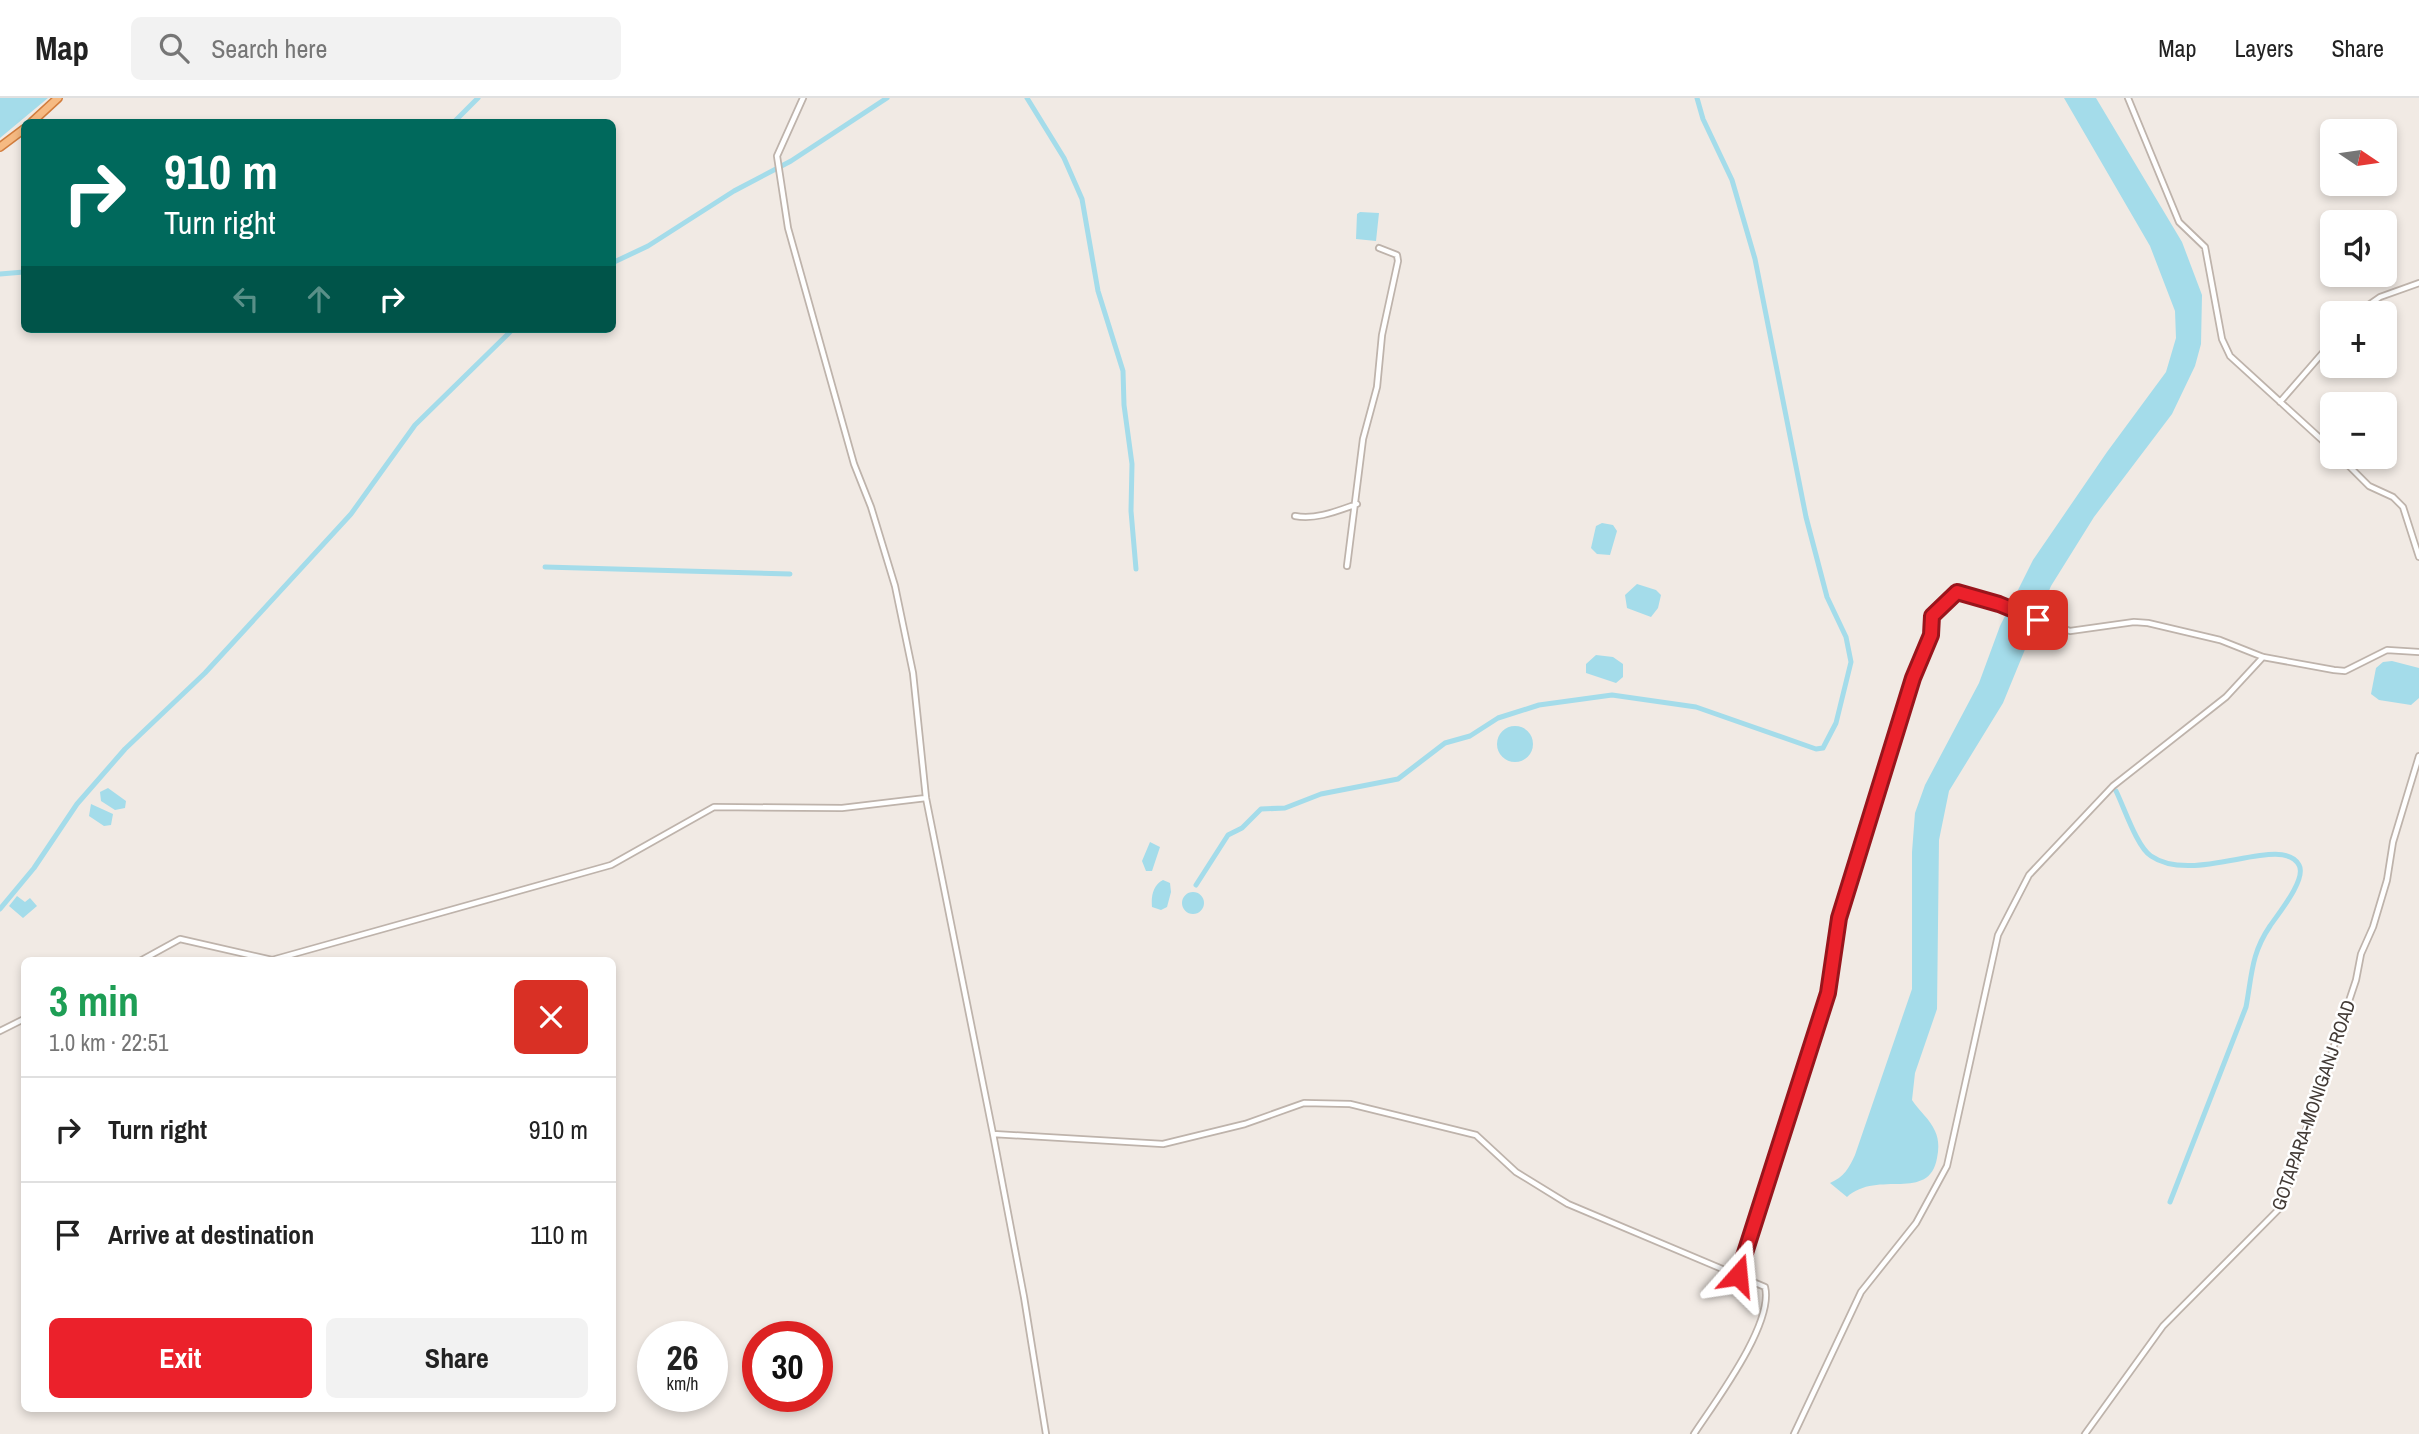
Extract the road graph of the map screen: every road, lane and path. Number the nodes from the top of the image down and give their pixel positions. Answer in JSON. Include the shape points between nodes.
{"nodes":[{"id":1,"x":58,"y":98,"type":"edge"},
{"id":2,"x":803,"y":98,"type":"edge"},
{"id":3,"x":2128,"y":98,"type":"edge"},
{"id":4,"x":35,"y":119,"type":"edge"},
{"id":5,"x":21,"y":131,"type":"edge"},
{"id":6,"x":0,"y":147,"type":"edge"},
{"id":7,"x":1379,"y":248,"type":"dead end"},
{"id":8,"x":2419,"y":282,"type":"edge"},
{"id":9,"x":2374,"y":301,"type":"edge"},
{"id":10,"x":2320,"y":356,"type":"edge"},
{"id":11,"x":2280,"y":402,"type":"junction"},
{"id":12,"x":2320,"y":438,"type":"edge"},
{"id":13,"x":2352,"y":469,"type":"edge"},
{"id":14,"x":1357,"y":504,"type":"junction"},
{"id":15,"x":1295,"y":516,"type":"dead end"},
{"id":16,"x":2419,"y":557,"type":"edge"},
{"id":17,"x":1347,"y":566,"type":"dead end"},
{"id":18,"x":2419,"y":652,"type":"edge"},
{"id":19,"x":2263,"y":657,"type":"junction"},
{"id":20,"x":2419,"y":756,"type":"edge"},
{"id":21,"x":926,"y":798,"type":"junction"},
{"id":22,"x":147,"y":957,"type":"edge"},
{"id":23,"x":259,"y":957,"type":"edge"},
{"id":24,"x":283,"y":957,"type":"edge"},
{"id":25,"x":21,"y":1020,"type":"edge"},
{"id":26,"x":0,"y":1031,"type":"edge"},
{"id":27,"x":993,"y":1134,"type":"junction"},
{"id":28,"x":1738,"y":1275,"type":"junction"},
{"id":29,"x":1045,"y":1434,"type":"edge"},
{"id":30,"x":1694,"y":1434,"type":"edge"},
{"id":31,"x":1794,"y":1434,"type":"edge"},
{"id":32,"x":2085,"y":1434,"type":"edge"}],
"edges":[{"from":1,"to":4,"type":"highway"},
{"from":2,"to":21,"type":"street","via":[[777,156],[788,228],[895,586],[913,673]]},
{"from":3,"to":11,"type":"street","via":[[2179,222],[2205,247],[2224,346],[2243,370]]},
{"from":5,"to":6,"type":"highway"},
{"from":7,"to":14,"type":"street","via":[[1392,251],[1398,261],[1382,335],[1377,387],[1363,439]]},
{"from":8,"to":9,"type":"street"},
{"from":10,"to":11,"type":"street"},
{"from":11,"to":12,"type":"street"},
{"from":13,"to":16,"type":"street","via":[[2368,486],[2403,507]]},
{"from":14,"to":15,"type":"street","via":[[1323,515]]},
{"from":14,"to":17,"type":"street"},
{"from":18,"to":19,"type":"street","via":[[2387,650],[2346,671]]},
{"from":19,"to":28,"type":"street","via":[[2220,640],[2148,623],[2082,631],[2058,628],[1957,592],[1932,616],[1931,635],[1913,678],[1839,918],[1828,993]]},
{"from":19,"to":31,"type":"street","via":[[2225,697],[2113,786],[2028,875],[1998,935],[1947,1166],[1916,1223],[1861,1292]]},
{"from":20,"to":32,"type":"street","name":"GOTAPARA-MONIGANJ ROAD","via":[[2373,927],[2280,1208],[2163,1326]]},
{"from":21,"to":24,"type":"street","via":[[842,808],[714,807],[611,865]]},
{"from":21,"to":27,"type":"street"},
{"from":22,"to":23,"type":"street","via":[[180,939]]},
{"from":25,"to":26,"type":"street"},
{"from":27,"to":28,"type":"street","via":[[1163,1144],[1245,1124],[1304,1103],[1350,1104],[1476,1135],[1516,1172],[1568,1204]]},
{"from":27,"to":29,"type":"street"},
{"from":28,"to":30,"type":"street","via":[[1765,1287],[1768,1299],[1752,1341]]}]}
